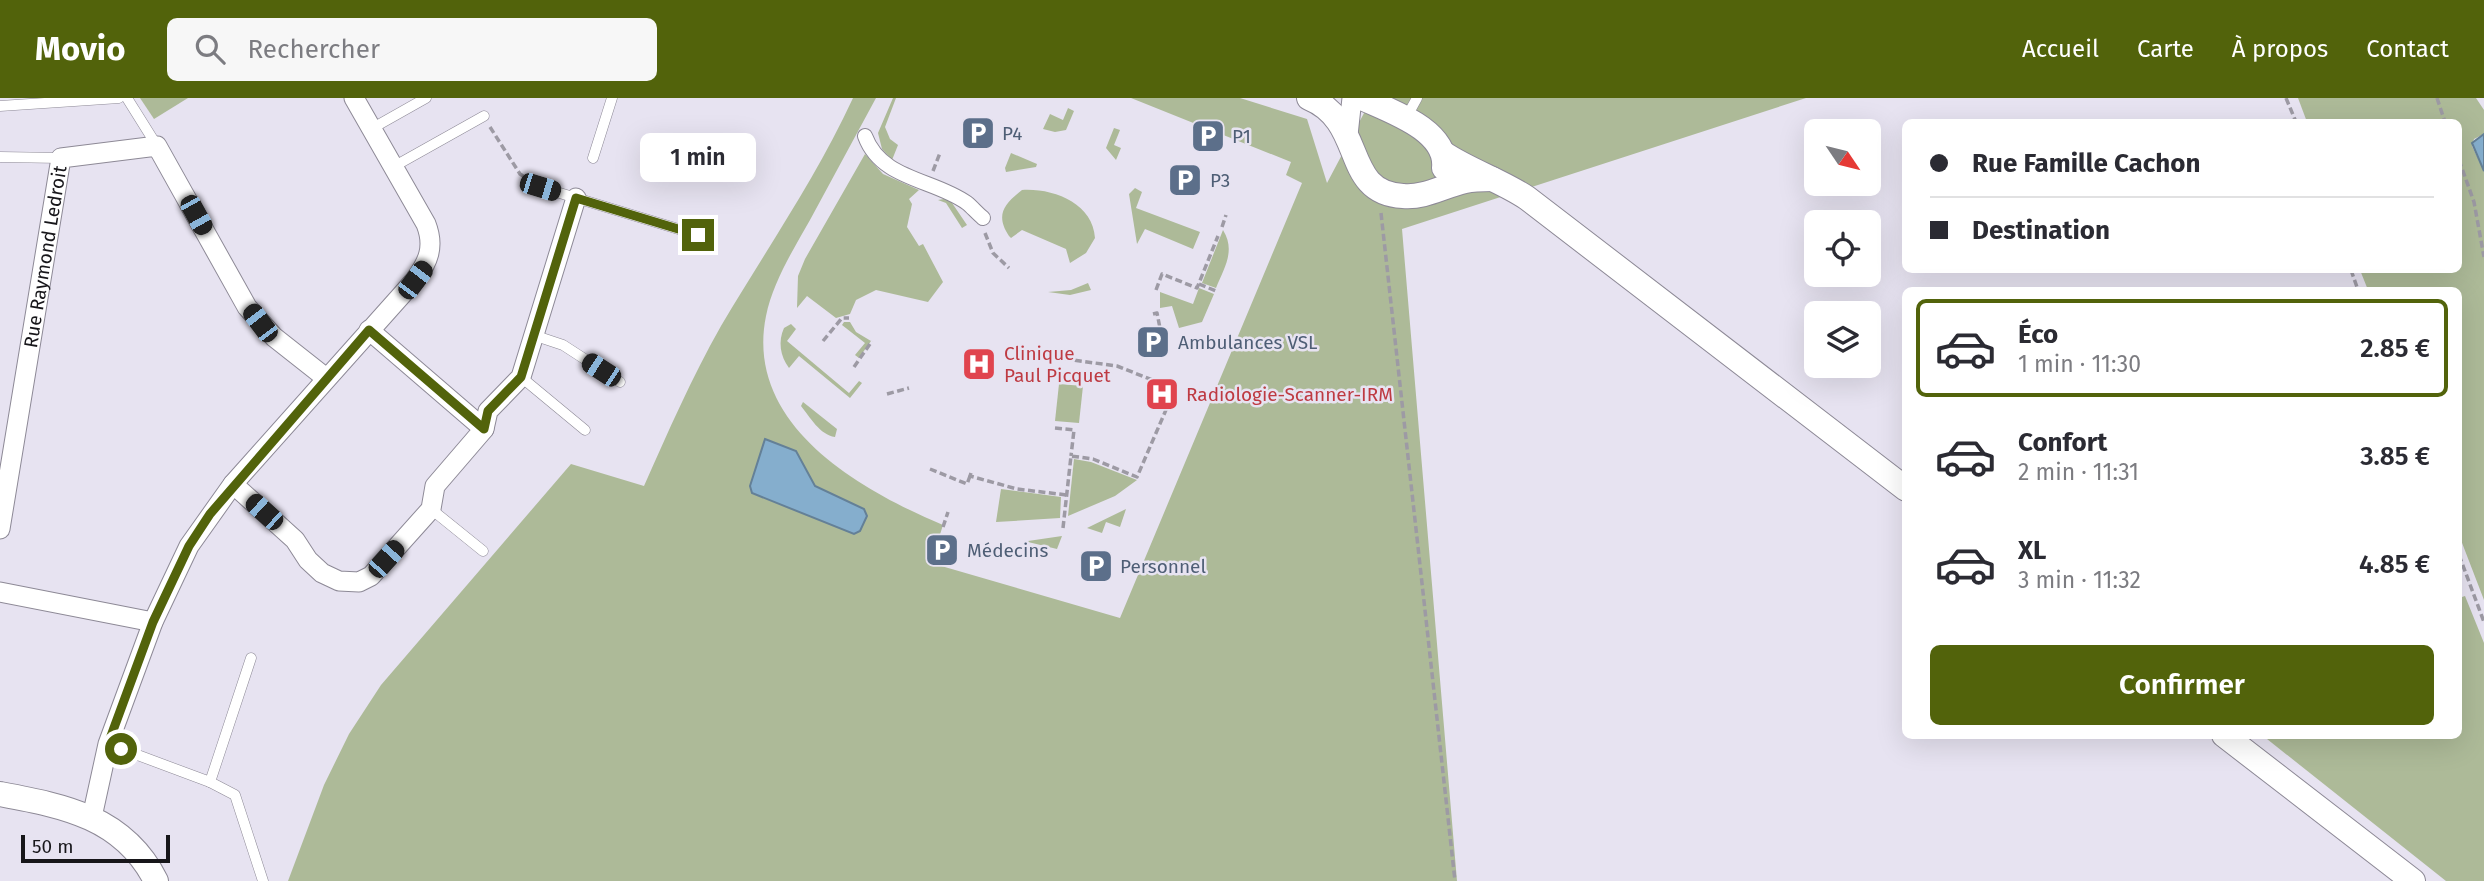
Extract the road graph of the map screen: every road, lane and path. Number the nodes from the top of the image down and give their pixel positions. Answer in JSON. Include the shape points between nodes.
{"nodes":[{"id":1,"x":119,"y":98,"type":"edge"},
{"id":2,"x":127,"y":98,"type":"edge"},
{"id":3,"x":354,"y":98,"type":"edge"},
{"id":4,"x":426,"y":98,"type":"edge"},
{"id":5,"x":612,"y":98,"type":"edge"},
{"id":6,"x":1309,"y":98,"type":"edge"},
{"id":7,"x":1362,"y":98,"type":"edge"},
{"id":8,"x":2287,"y":98,"type":"edge"},
{"id":9,"x":2437,"y":98,"type":"edge"},
{"id":10,"x":1342,"y":104,"type":"edge"},
{"id":11,"x":0,"y":106,"type":"edge"},
{"id":12,"x":1411,"y":108,"type":"edge"},
{"id":13,"x":484,"y":116,"type":"joint"},
{"id":14,"x":2295,"y":119,"type":"edge"},
{"id":15,"x":2444,"y":119,"type":"edge"},
{"id":16,"x":371,"y":129,"type":"junction"},
{"id":17,"x":865,"y":136,"type":"dead end"},
{"id":18,"x":157,"y":146,"type":"junction"},
{"id":19,"x":1351,"y":146,"type":"junction"},
{"id":20,"x":1443,"y":153,"type":"junction"},
{"id":21,"x":0,"y":157,"type":"edge"},
{"id":22,"x":61,"y":158,"type":"junction"},
{"id":23,"x":593,"y":158,"type":"dead end"},
{"id":24,"x":393,"y":167,"type":"junction"},
{"id":25,"x":2462,"y":168,"type":"edge"},
{"id":26,"x":1495,"y":179,"type":"junction"},
{"id":27,"x":540,"y":187,"type":"joint"},
{"id":28,"x":1379,"y":190,"type":"junction"},
{"id":29,"x":576,"y":198,"type":"junction"},
{"id":30,"x":1226,"y":215,"type":"dead end"},
{"id":31,"x":983,"y":224,"type":"joint"},
{"id":32,"x":1222,"y":227,"type":"dead end"},
{"id":33,"x":698,"y":235,"type":"dead end"},
{"id":34,"x":1217,"y":236,"type":"dead end"},
{"id":35,"x":2484,"y":257,"type":"edge"},
{"id":36,"x":1009,"y":268,"type":"dead end"},
{"id":37,"x":1199,"y":284,"type":"junction"},
{"id":38,"x":1156,"y":290,"type":"dead end"},
{"id":39,"x":1216,"y":291,"type":"dead end"},
{"id":40,"x":1153,"y":314,"type":"dead end"},
{"id":41,"x":849,"y":318,"type":"dead end"},
{"id":42,"x":369,"y":330,"type":"junction"},
{"id":43,"x":1161,"y":333,"type":"dead end"},
{"id":44,"x":533,"y":335,"type":"junction"},
{"id":45,"x":823,"y":341,"type":"dead end"},
{"id":46,"x":872,"y":341,"type":"dead end"},
{"id":47,"x":1065,"y":359,"type":"dead end"},
{"id":48,"x":854,"y":367,"type":"dead end"},
{"id":49,"x":521,"y":377,"type":"junction"},
{"id":50,"x":326,"y":378,"type":"junction"},
{"id":51,"x":620,"y":382,"type":"dead end"},
{"id":52,"x":909,"y":388,"type":"dead end"},
{"id":53,"x":887,"y":394,"type":"dead end"},
{"id":54,"x":1055,"y":428,"type":"dead end"},
{"id":55,"x":484,"y":429,"type":"junction"},
{"id":56,"x":585,"y":430,"type":"dead end"},
{"id":57,"x":1071,"y":456,"type":"junction"},
{"id":58,"x":930,"y":468,"type":"dead end"},
{"id":59,"x":233,"y":484,"type":"junction"},
{"id":60,"x":1902,"y":486,"type":"edge"},
{"id":61,"x":1067,"y":495,"type":"junction"},
{"id":62,"x":431,"y":509,"type":"junction"},
{"id":63,"x":948,"y":512,"type":"dead end"},
{"id":64,"x":943,"y":527,"type":"dead end"},
{"id":65,"x":1063,"y":528,"type":"dead end"},
{"id":66,"x":0,"y":529,"type":"edge"},
{"id":67,"x":483,"y":551,"type":"dead end"},
{"id":68,"x":2462,"y":563,"type":"edge"},
{"id":69,"x":0,"y":592,"type":"edge"},
{"id":70,"x":153,"y":622,"type":"junction"},
{"id":71,"x":2484,"y":622,"type":"edge"},
{"id":72,"x":251,"y":658,"type":"dead end"},
{"id":73,"x":2229,"y":739,"type":"edge"},
{"id":74,"x":108,"y":744,"type":"junction"},
{"id":75,"x":210,"y":782,"type":"junction"},
{"id":76,"x":0,"y":794,"type":"edge"},
{"id":77,"x":92,"y":817,"type":"junction"},
{"id":78,"x":156,"y":881,"type":"edge"},
{"id":79,"x":263,"y":881,"type":"edge"},
{"id":80,"x":1455,"y":881,"type":"edge"},
{"id":81,"x":2413,"y":881,"type":"edge"}],
"edges":[{"from":1,"to":11,"type":"lane"},
{"from":2,"to":18,"type":"lane"},
{"from":3,"to":16,"type":"street"},
{"from":4,"to":16,"type":"lane"},
{"from":5,"to":23,"type":"lane"},
{"from":6,"to":10,"type":"street"},
{"from":7,"to":12,"type":"street"},
{"from":8,"to":14,"type":"path"},
{"from":9,"to":15,"type":"path"},
{"from":10,"to":19,"type":"street"},
{"from":12,"to":20,"type":"street"},
{"from":13,"to":24,"type":"lane"},
{"from":13,"to":27,"type":"path","via":[[520,174]]},
{"from":16,"to":24,"type":"street"},
{"from":17,"to":31,"type":"street","via":[[888,167],[966,202]]},
{"from":18,"to":22,"type":"street","name":"Rue Raymond Ledroit"},
{"from":18,"to":50,"type":"street","via":[[247,307],[274,337]]},
{"from":19,"to":20,"type":"street","via":[[1377,173],[1405,183],[1420,183],[1440,174]]},
{"from":19,"to":28,"type":"street","via":[[1363,176]]},
{"from":20,"to":26,"type":"street"},
{"from":21,"to":22,"type":"lane"},
{"from":22,"to":66,"type":"street","name":"Rue Raymond Ledroit"},
{"from":24,"to":42,"type":"street","via":[[426,224],[429,256],[415,280]]},
{"from":25,"to":35,"type":"path","via":[[2474,202]]},
{"from":26,"to":28,"type":"street","via":[[1467,180],[1430,193],[1399,196]]},
{"from":26,"to":60,"type":"street","via":[[1527,198]]},
{"from":27,"to":29,"type":"lane"},
{"from":28,"to":80,"type":"path"},
{"from":29,"to":33,"type":"lane"},
{"from":29,"to":44,"type":"street"},
{"from":30,"to":32,"type":"path"},
{"from":31,"to":36,"type":"path","via":[[993,253]]},
{"from":34,"to":37,"type":"path"},
{"from":37,"to":38,"type":"path","via":[[1197,288],[1162,274]]},
{"from":37,"to":39,"type":"path"},
{"from":40,"to":43,"type":"path","via":[[1157,313]]},
{"from":41,"to":45,"type":"path","via":[[840,320]]},
{"from":42,"to":50,"type":"street"},
{"from":42,"to":55,"type":"street"},
{"from":44,"to":49,"type":"street"},
{"from":44,"to":51,"type":"lane","via":[[563,345]]},
{"from":46,"to":48,"type":"path"},
{"from":47,"to":57,"type":"path","via":[[1117,366],[1175,389],[1137,477],[1093,459]]},
{"from":49,"to":55,"type":"street","via":[[488,411]]},
{"from":49,"to":56,"type":"lane"},
{"from":50,"to":59,"type":"street"},
{"from":52,"to":53,"type":"path"},
{"from":54,"to":57,"type":"path","via":[[1074,430]]},
{"from":55,"to":62,"type":"street","via":[[435,486]]},
{"from":57,"to":61,"type":"path"},
{"from":58,"to":61,"type":"path","via":[[967,484],[970,474],[1017,489]]},
{"from":59,"to":62,"type":"street","via":[[295,540],[322,573],[349,582],[371,576]]},
{"from":59,"to":70,"type":"street","via":[[189,546]]},
{"from":61,"to":65,"type":"path"},
{"from":62,"to":67,"type":"lane"},
{"from":63,"to":64,"type":"path"},
{"from":68,"to":71,"type":"path"},
{"from":69,"to":70,"type":"street"},
{"from":70,"to":74,"type":"street"},
{"from":72,"to":75,"type":"lane"},
{"from":73,"to":81,"type":"street"},
{"from":74,"to":75,"type":"lane"},
{"from":74,"to":77,"type":"street"},
{"from":75,"to":79,"type":"lane","via":[[234,795]]},
{"from":76,"to":77,"type":"street","via":[[64,806]]},
{"from":77,"to":78,"type":"street","via":[[135,850]]}]}
